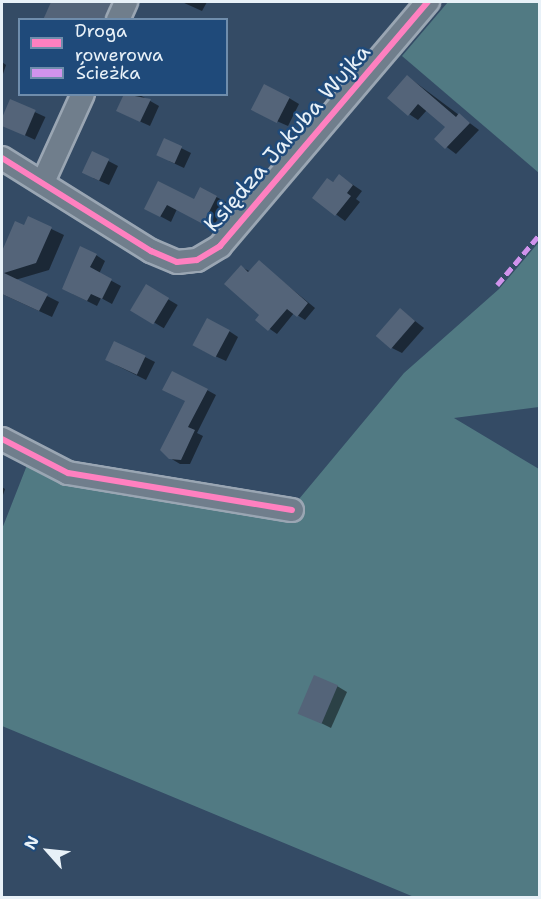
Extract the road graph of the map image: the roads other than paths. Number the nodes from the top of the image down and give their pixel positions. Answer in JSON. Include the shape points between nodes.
{"nodes":[{"id":1,"x":126,"y":2,"type":"edge"},
{"id":2,"x":429,"y":2,"type":"edge"},
{"id":3,"x":119,"y":18,"type":"edge"},
{"id":4,"x":82,"y":96,"type":"edge"},
{"id":5,"x":2,"y":158,"type":"edge"},
{"id":6,"x":42,"y":182,"type":"junction"},
{"id":7,"x":2,"y":439,"type":"edge"},
{"id":8,"x":292,"y":510,"type":"dead end"}],
"edges":[{"from":1,"to":3,"type":"street"},
{"from":2,"to":6,"type":"street","name":"Księdza Jakuba Wujka","via":[[220,246],[197,260],[177,262],[151,251]]},
{"from":4,"to":6,"type":"street"},
{"from":5,"to":6,"type":"street","name":"Księdza Jakuba Wujka"},
{"from":7,"to":8,"type":"street","via":[[68,473]]}]}
